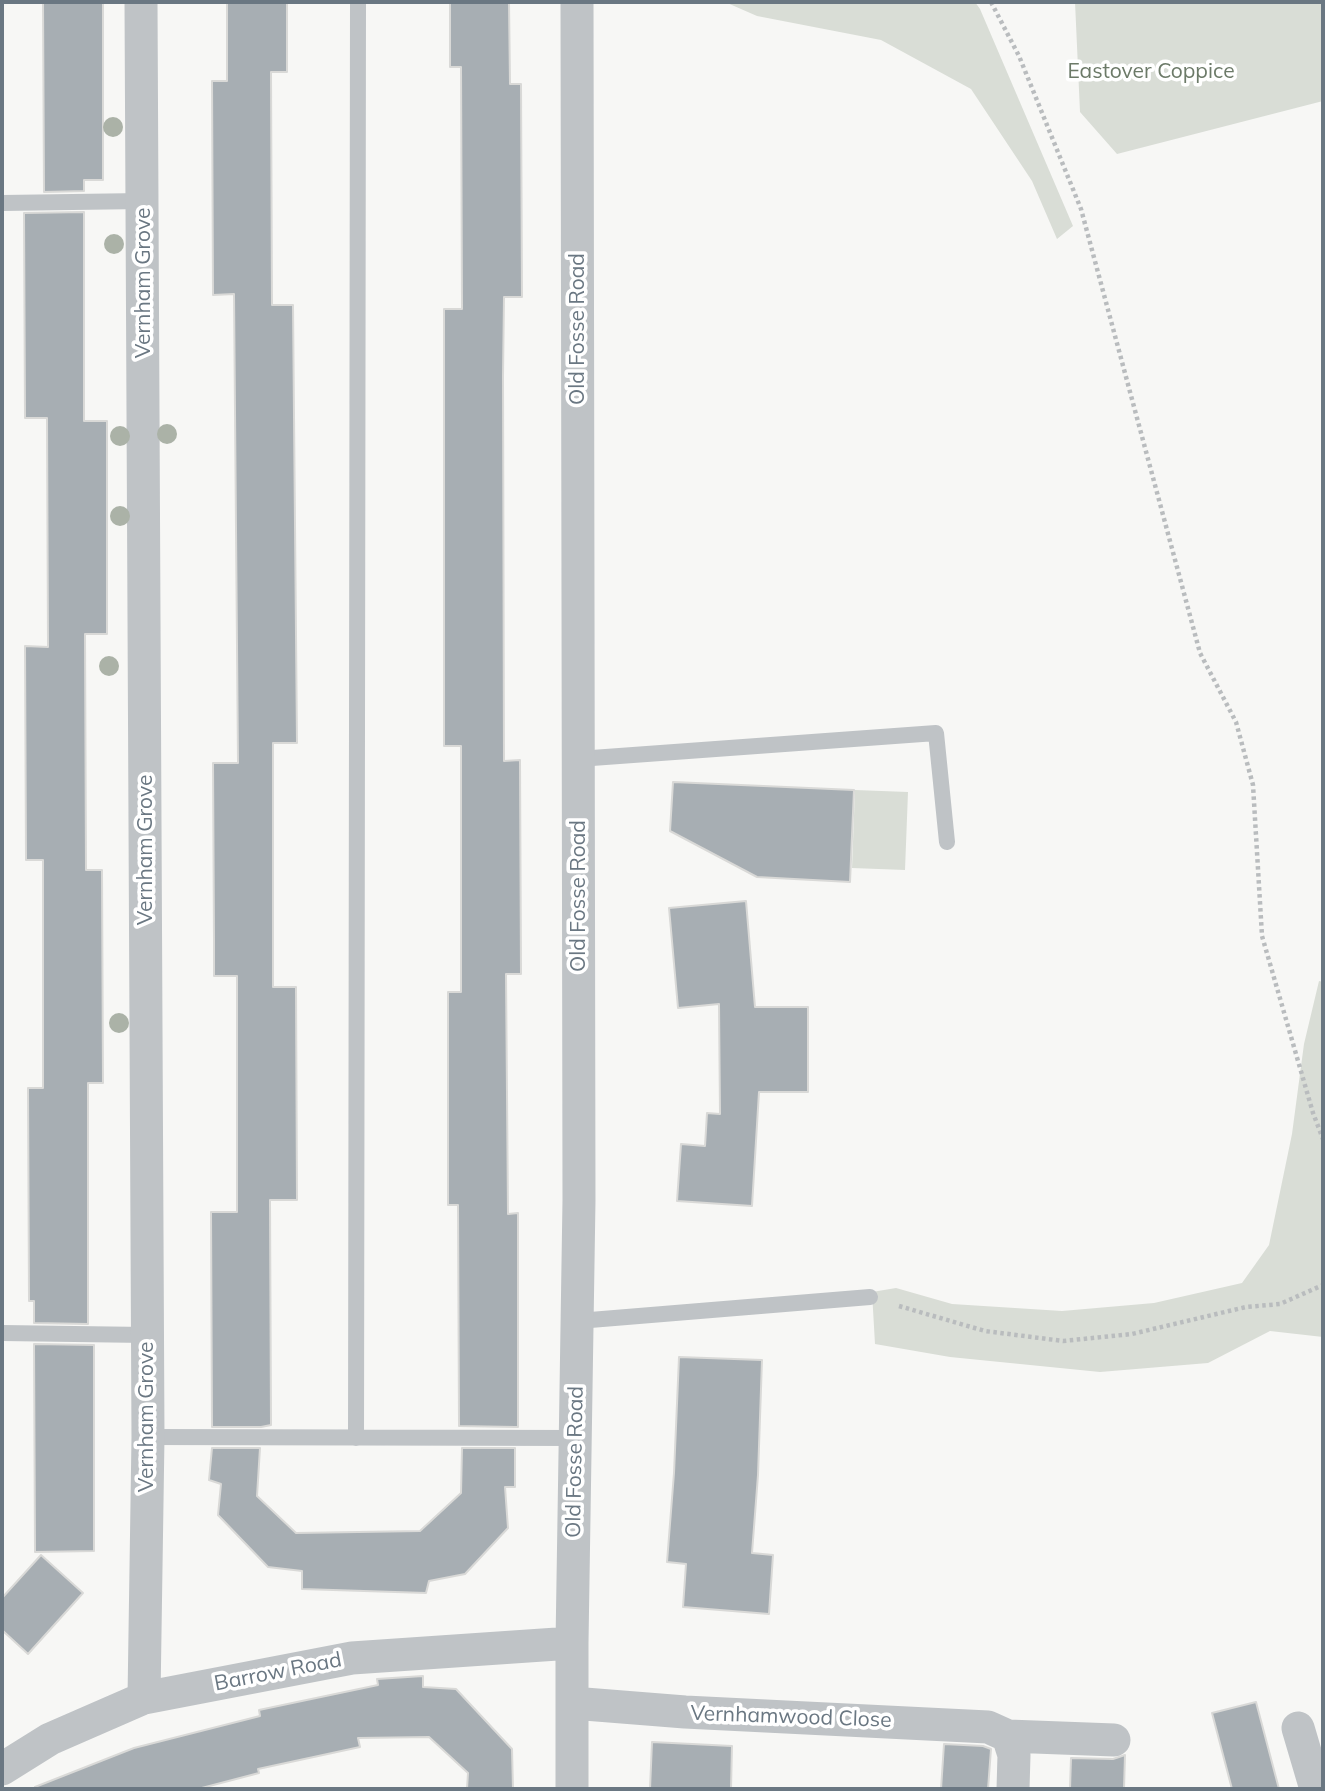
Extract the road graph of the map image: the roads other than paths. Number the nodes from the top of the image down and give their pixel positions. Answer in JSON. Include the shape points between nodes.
{"nodes":[{"id":1,"x":141,"y":2,"type":"edge"},
{"id":2,"x":358,"y":2,"type":"edge"},
{"id":3,"x":577,"y":2,"type":"edge"},
{"id":4,"x":143,"y":201,"type":"junction"},
{"id":5,"x":2,"y":203,"type":"edge"},
{"id":6,"x":578,"y":760,"type":"junction"},
{"id":7,"x":947,"y":842,"type":"dead end"},
{"id":8,"x":870,"y":1297,"type":"road end"},
{"id":9,"x":578,"y":1321,"type":"junction"},
{"id":10,"x":2,"y":1333,"type":"edge"},
{"id":11,"x":147,"y":1335,"type":"junction"},
{"id":12,"x":148,"y":1437,"type":"junction"},
{"id":13,"x":356,"y":1438,"type":"junction"},
{"id":14,"x":575,"y":1438,"type":"junction"},
{"id":15,"x":572,"y":1643,"type":"junction"},
{"id":16,"x":144,"y":1698,"type":"junction"},
{"id":17,"x":572,"y":1703,"type":"junction"},
{"id":18,"x":1298,"y":1728,"type":"dead end"},
{"id":19,"x":1008,"y":1736,"type":"junction"},
{"id":20,"x":1114,"y":1740,"type":"dead end"},
{"id":21,"x":2,"y":1769,"type":"edge"},
{"id":22,"x":572,"y":1789,"type":"edge"},
{"id":23,"x":1013,"y":1789,"type":"edge"},
{"id":24,"x":1316,"y":1789,"type":"edge"}],
"edges":[{"from":1,"to":4,"type":"street","name":"Vernham Grove"},
{"from":2,"to":13,"type":"lane"},
{"from":3,"to":6,"type":"street","name":"Old Fosse Road"},
{"from":4,"to":5,"type":"lane"},
{"from":4,"to":11,"type":"street","name":"Vernham Grove"},
{"from":6,"to":7,"type":"lane","via":[[936,733]]},
{"from":6,"to":9,"type":"street","name":"Old Fosse Road"},
{"from":8,"to":9,"type":"lane"},
{"from":9,"to":14,"type":"street","name":"Old Fosse Road"},
{"from":10,"to":11,"type":"lane"},
{"from":11,"to":12,"type":"street","name":"Vernham Grove"},
{"from":12,"to":13,"type":"lane"},
{"from":12,"to":16,"type":"street","name":"Vernham Grove"},
{"from":13,"to":14,"type":"lane"},
{"from":14,"to":15,"type":"street","name":"Old Fosse Road"},
{"from":15,"to":16,"type":"street","name":"Barrow Road","via":[[352,1658]]},
{"from":15,"to":17,"type":"street","name":"Old Fosse Road"},
{"from":16,"to":21,"type":"street","name":"Barrow Road","via":[[50,1739]]},
{"from":17,"to":19,"type":"street","name":"Vernhamwood Close","via":[[988,1727]]},
{"from":17,"to":22,"type":"street","name":"Old Fosse Road"},
{"from":18,"to":24,"type":"street"},
{"from":19,"to":20,"type":"street","name":"Vernhamwood Close"},
{"from":19,"to":23,"type":"street","via":[[1014,1755]]}]}
